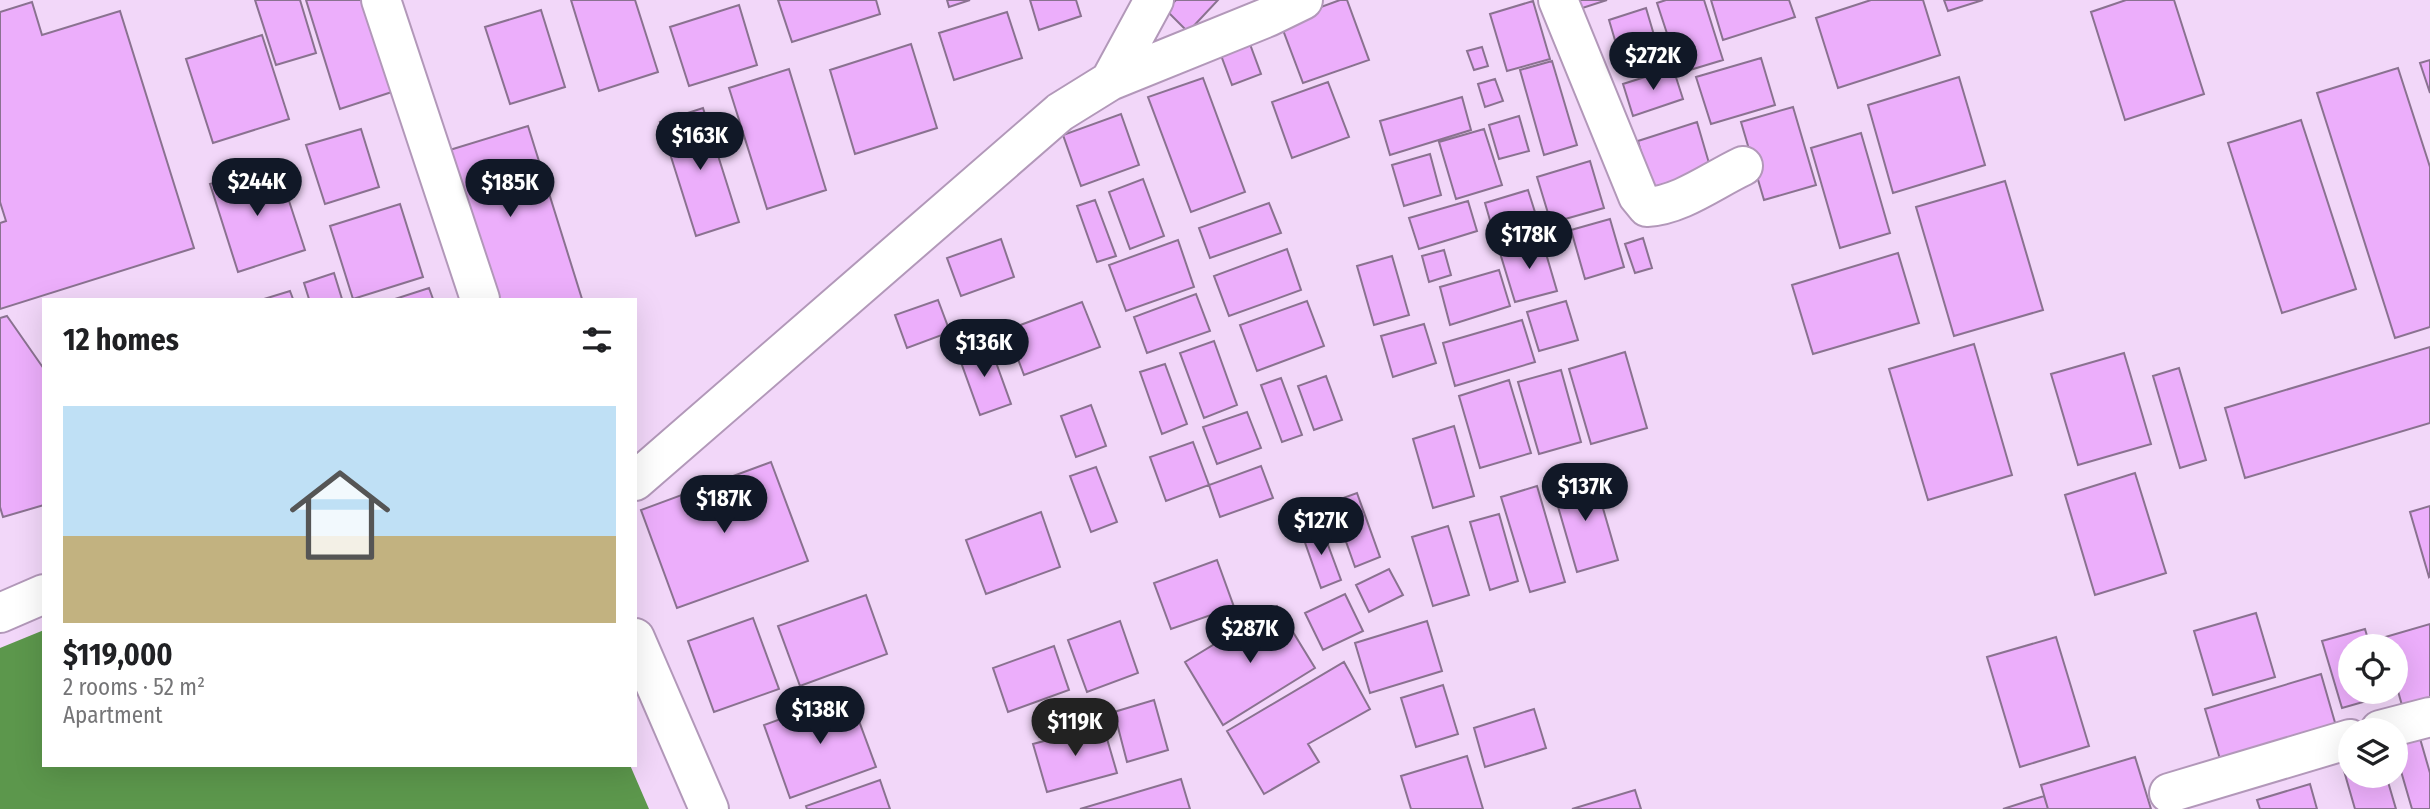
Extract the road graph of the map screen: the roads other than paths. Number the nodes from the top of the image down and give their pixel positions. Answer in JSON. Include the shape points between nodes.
{"nodes":[{"id":1,"x":382,"y":0,"type":"edge"},
{"id":2,"x":1154,"y":0,"type":"edge"},
{"id":3,"x":1303,"y":0,"type":"edge"},
{"id":4,"x":1558,"y":0,"type":"edge"},
{"id":5,"x":1110,"y":81,"type":"junction"},
{"id":6,"x":1743,"y":166,"type":"dead end"},
{"id":7,"x":480,"y":298,"type":"edge"},
{"id":8,"x":637,"y":479,"type":"edge"},
{"id":9,"x":42,"y":595,"type":"edge"},
{"id":10,"x":0,"y":613,"type":"edge"},
{"id":11,"x":637,"y":643,"type":"edge"},
{"id":12,"x":2430,"y":717,"type":"edge"},
{"id":13,"x":2408,"y":723,"type":"edge"},
{"id":14,"x":2338,"y":742,"type":"edge"},
{"id":15,"x":2169,"y":793,"type":"dead end"},
{"id":16,"x":709,"y":809,"type":"edge"}],
"edges":[{"from":1,"to":7,"type":"street"},
{"from":2,"to":5,"type":"street"},
{"from":3,"to":5,"type":"street"},
{"from":4,"to":6,"type":"street","via":[[1638,196],[1647,207],[1660,206]]},
{"from":5,"to":8,"type":"street","via":[[1060,112]]},
{"from":9,"to":10,"type":"street"},
{"from":11,"to":16,"type":"street"},
{"from":12,"to":13,"type":"street"},
{"from":14,"to":15,"type":"street"}]}
